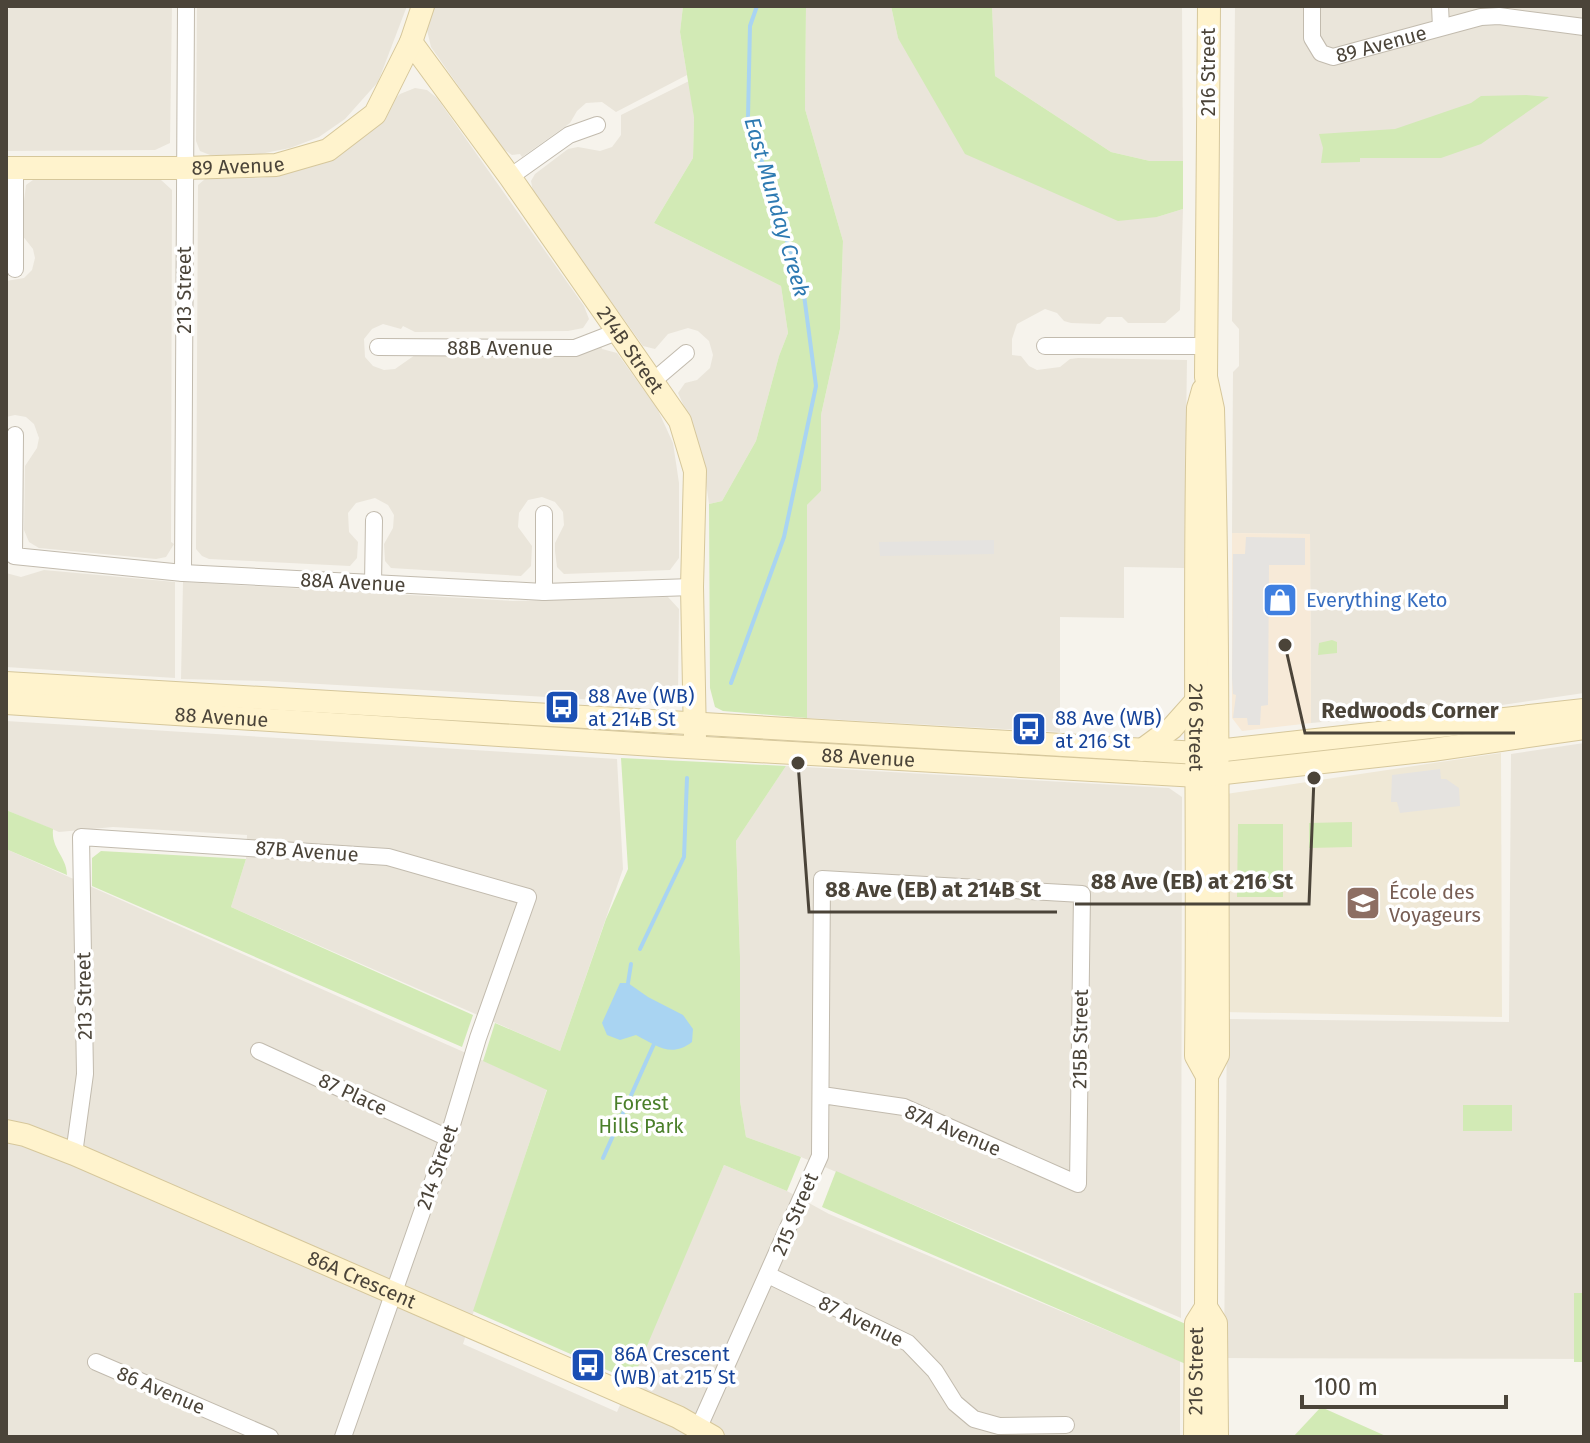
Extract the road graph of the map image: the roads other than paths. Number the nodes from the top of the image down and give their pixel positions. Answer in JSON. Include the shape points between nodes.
{"nodes":[{"id":1,"x":186,"y":6,"type":"edge"},
{"id":2,"x":423,"y":6,"type":"edge"},
{"id":3,"x":1209,"y":6,"type":"edge"},
{"id":4,"x":1312,"y":6,"type":"edge"},
{"id":5,"x":1440,"y":6,"type":"edge"},
{"id":6,"x":1480,"y":12,"type":"edge"},
{"id":7,"x":1441,"y":27,"type":"junction"},
{"id":8,"x":1584,"y":27,"type":"edge"},
{"id":9,"x":411,"y":42,"type":"junction"},
{"id":10,"x":597,"y":125,"type":"dead end"},
{"id":11,"x":11,"y":168,"type":"edge"},
{"id":12,"x":185,"y":168,"type":"junction"},
{"id":13,"x":510,"y":177,"type":"junction"},
{"id":14,"x":15,"y":269,"type":"dead end"},
{"id":15,"x":619,"y":331,"type":"junction"},
{"id":16,"x":1045,"y":346,"type":"dead end"},
{"id":17,"x":1206,"y":346,"type":"junction"},
{"id":18,"x":378,"y":347,"type":"dead end"},
{"id":19,"x":686,"y":353,"type":"dead end"},
{"id":20,"x":1206,"y":377,"type":"junction"},
{"id":21,"x":653,"y":381,"type":"junction"},
{"id":22,"x":15,"y":435,"type":"dead end"},
{"id":23,"x":544,"y":514,"type":"dead end"},
{"id":24,"x":374,"y":520,"type":"dead end"},
{"id":25,"x":183,"y":573,"type":"junction"},
{"id":26,"x":373,"y":584,"type":"junction"},
{"id":27,"x":692,"y":587,"type":"junction"},
{"id":28,"x":544,"y":592,"type":"junction"},
{"id":29,"x":6,"y":683,"type":"edge"},
{"id":30,"x":1197,"y":700,"type":"junction"},
{"id":31,"x":6,"y":703,"type":"edge"},
{"id":32,"x":1584,"y":710,"type":"edge"},
{"id":33,"x":695,"y":724,"type":"junction"},
{"id":34,"x":1584,"y":728,"type":"edge"},
{"id":35,"x":695,"y":748,"type":"junction"},
{"id":36,"x":1142,"y":750,"type":"junction"},
{"id":37,"x":1208,"y":764,"type":"junction"},
{"id":38,"x":81,"y":837,"type":"joint"},
{"id":39,"x":822,"y":879,"type":"joint"},
{"id":40,"x":528,"y":897,"type":"joint"},
{"id":41,"x":259,"y":1051,"type":"dead end"},
{"id":42,"x":822,"y":1095,"type":"junction"},
{"id":43,"x":6,"y":1131,"type":"edge"},
{"id":44,"x":448,"y":1138,"type":"junction"},
{"id":45,"x":74,"y":1154,"type":"junction"},
{"id":46,"x":1078,"y":1184,"type":"joint"},
{"id":47,"x":768,"y":1275,"type":"junction"},
{"id":48,"x":392,"y":1293,"type":"junction"},
{"id":49,"x":1206,"y":1307,"type":"junction"},
{"id":50,"x":96,"y":1362,"type":"dead end"},
{"id":51,"x":1066,"y":1425,"type":"dead end"},
{"id":52,"x":702,"y":1434,"type":"edge"},
{"id":53,"x":270,"y":1437,"type":"edge"},
{"id":54,"x":343,"y":1437,"type":"edge"},
{"id":55,"x":1195,"y":1437,"type":"edge"},
{"id":56,"x":1217,"y":1437,"type":"edge"}],
"edges":[{"from":1,"to":12,"type":"street","name":"213 Street"},
{"from":2,"to":9,"type":"main road"},
{"from":3,"to":17,"type":"main road","name":"216 Street"},
{"from":4,"to":7,"type":"street","name":"89 Avenue","via":[[1312,38],[1321,53],[1333,57]]},
{"from":5,"to":7,"type":"street","name":"89 Avenue"},
{"from":6,"to":7,"type":"street","name":"89 Avenue"},
{"from":6,"to":8,"type":"street","name":"89 Avenue"},
{"from":9,"to":12,"type":"main road","name":"89 Avenue","via":[[375,114],[328,150],[276,165]]},
{"from":9,"to":13,"type":"main road","name":"214B Street"},
{"from":10,"to":13,"type":"street","via":[[569,135]]},
{"from":11,"to":12,"type":"main road","name":"89 Avenue"},
{"from":11,"to":14,"type":"street"},
{"from":12,"to":25,"type":"street","name":"213 Street"},
{"from":13,"to":15,"type":"main road","name":"214B Street"},
{"from":15,"to":18,"type":"street","name":"88B Avenue","via":[[575,348]]},
{"from":15,"to":21,"type":"main road","name":"214B Street"},
{"from":16,"to":17,"type":"street"},
{"from":17,"to":20,"type":"main road","name":"216 Street"},
{"from":19,"to":21,"type":"street"},
{"from":20,"to":30,"type":"main road","name":"216 Street","via":[[1198,408]]},
{"from":20,"to":37,"type":"main road","name":"216 Street","via":[[1213,409],[1218,603]]},
{"from":21,"to":27,"type":"main road","name":"214B Street","via":[[680,421],[695,471]]},
{"from":22,"to":25,"type":"street","name":"88A Avenue","via":[[14,556]]},
{"from":23,"to":28,"type":"street"},
{"from":24,"to":26,"type":"street"},
{"from":25,"to":26,"type":"street","name":"88A Avenue"},
{"from":26,"to":28,"type":"street","name":"88A Avenue"},
{"from":27,"to":28,"type":"street","name":"88A Avenue"},
{"from":27,"to":33,"type":"main road","name":"214B Street"},
{"from":29,"to":33,"type":"main road","name":"88 Avenue"},
{"from":30,"to":36,"type":"main road"},
{"from":30,"to":37,"type":"main road","name":"216 Street"},
{"from":31,"to":35,"type":"main road","name":"88 Avenue"},
{"from":32,"to":37,"type":"main road","name":"88 Avenue"},
{"from":33,"to":35,"type":"main road","name":"214B Street"},
{"from":33,"to":36,"type":"main road","name":"88 Avenue"},
{"from":34,"to":37,"type":"main road","name":"88 Avenue","via":[[1432,750]]},
{"from":35,"to":37,"type":"main road","name":"88 Avenue"},
{"from":36,"to":37,"type":"main road","name":"88 Avenue"},
{"from":37,"to":49,"type":"main road","name":"216 Street","via":[[1196,1056],[1207,1076]]},
{"from":38,"to":40,"type":"street","name":"87B Avenue","via":[[388,857]]},
{"from":38,"to":45,"type":"street","name":"213 Street","via":[[85,1074]]},
{"from":39,"to":42,"type":"street","name":"215 Street"},
{"from":39,"to":46,"type":"street","name":"215B Street","via":[[1082,894]]},
{"from":40,"to":44,"type":"street","name":"214 Street"},
{"from":41,"to":44,"type":"street","name":"87 Place"},
{"from":42,"to":46,"type":"street","name":"87A Avenue","via":[[904,1107]]},
{"from":42,"to":47,"type":"street","name":"215 Street","via":[[820,1156]]},
{"from":43,"to":45,"type":"main road","name":"86A Crescent"},
{"from":44,"to":48,"type":"street","name":"214 Street"},
{"from":45,"to":48,"type":"main road","name":"86A Crescent"},
{"from":47,"to":51,"type":"street","name":"87 Avenue","via":[[908,1343],[974,1419],[999,1426]]},
{"from":47,"to":52,"type":"street","name":"215 Street"},
{"from":48,"to":52,"type":"main road","name":"86A Crescent"},
{"from":48,"to":54,"type":"street","name":"214 Street"},
{"from":49,"to":55,"type":"main road","name":"216 Street","via":[[1196,1323]]},
{"from":49,"to":56,"type":"main road","name":"216 Street","via":[[1216,1323]]},
{"from":50,"to":53,"type":"street","name":"86 Avenue"}]}
